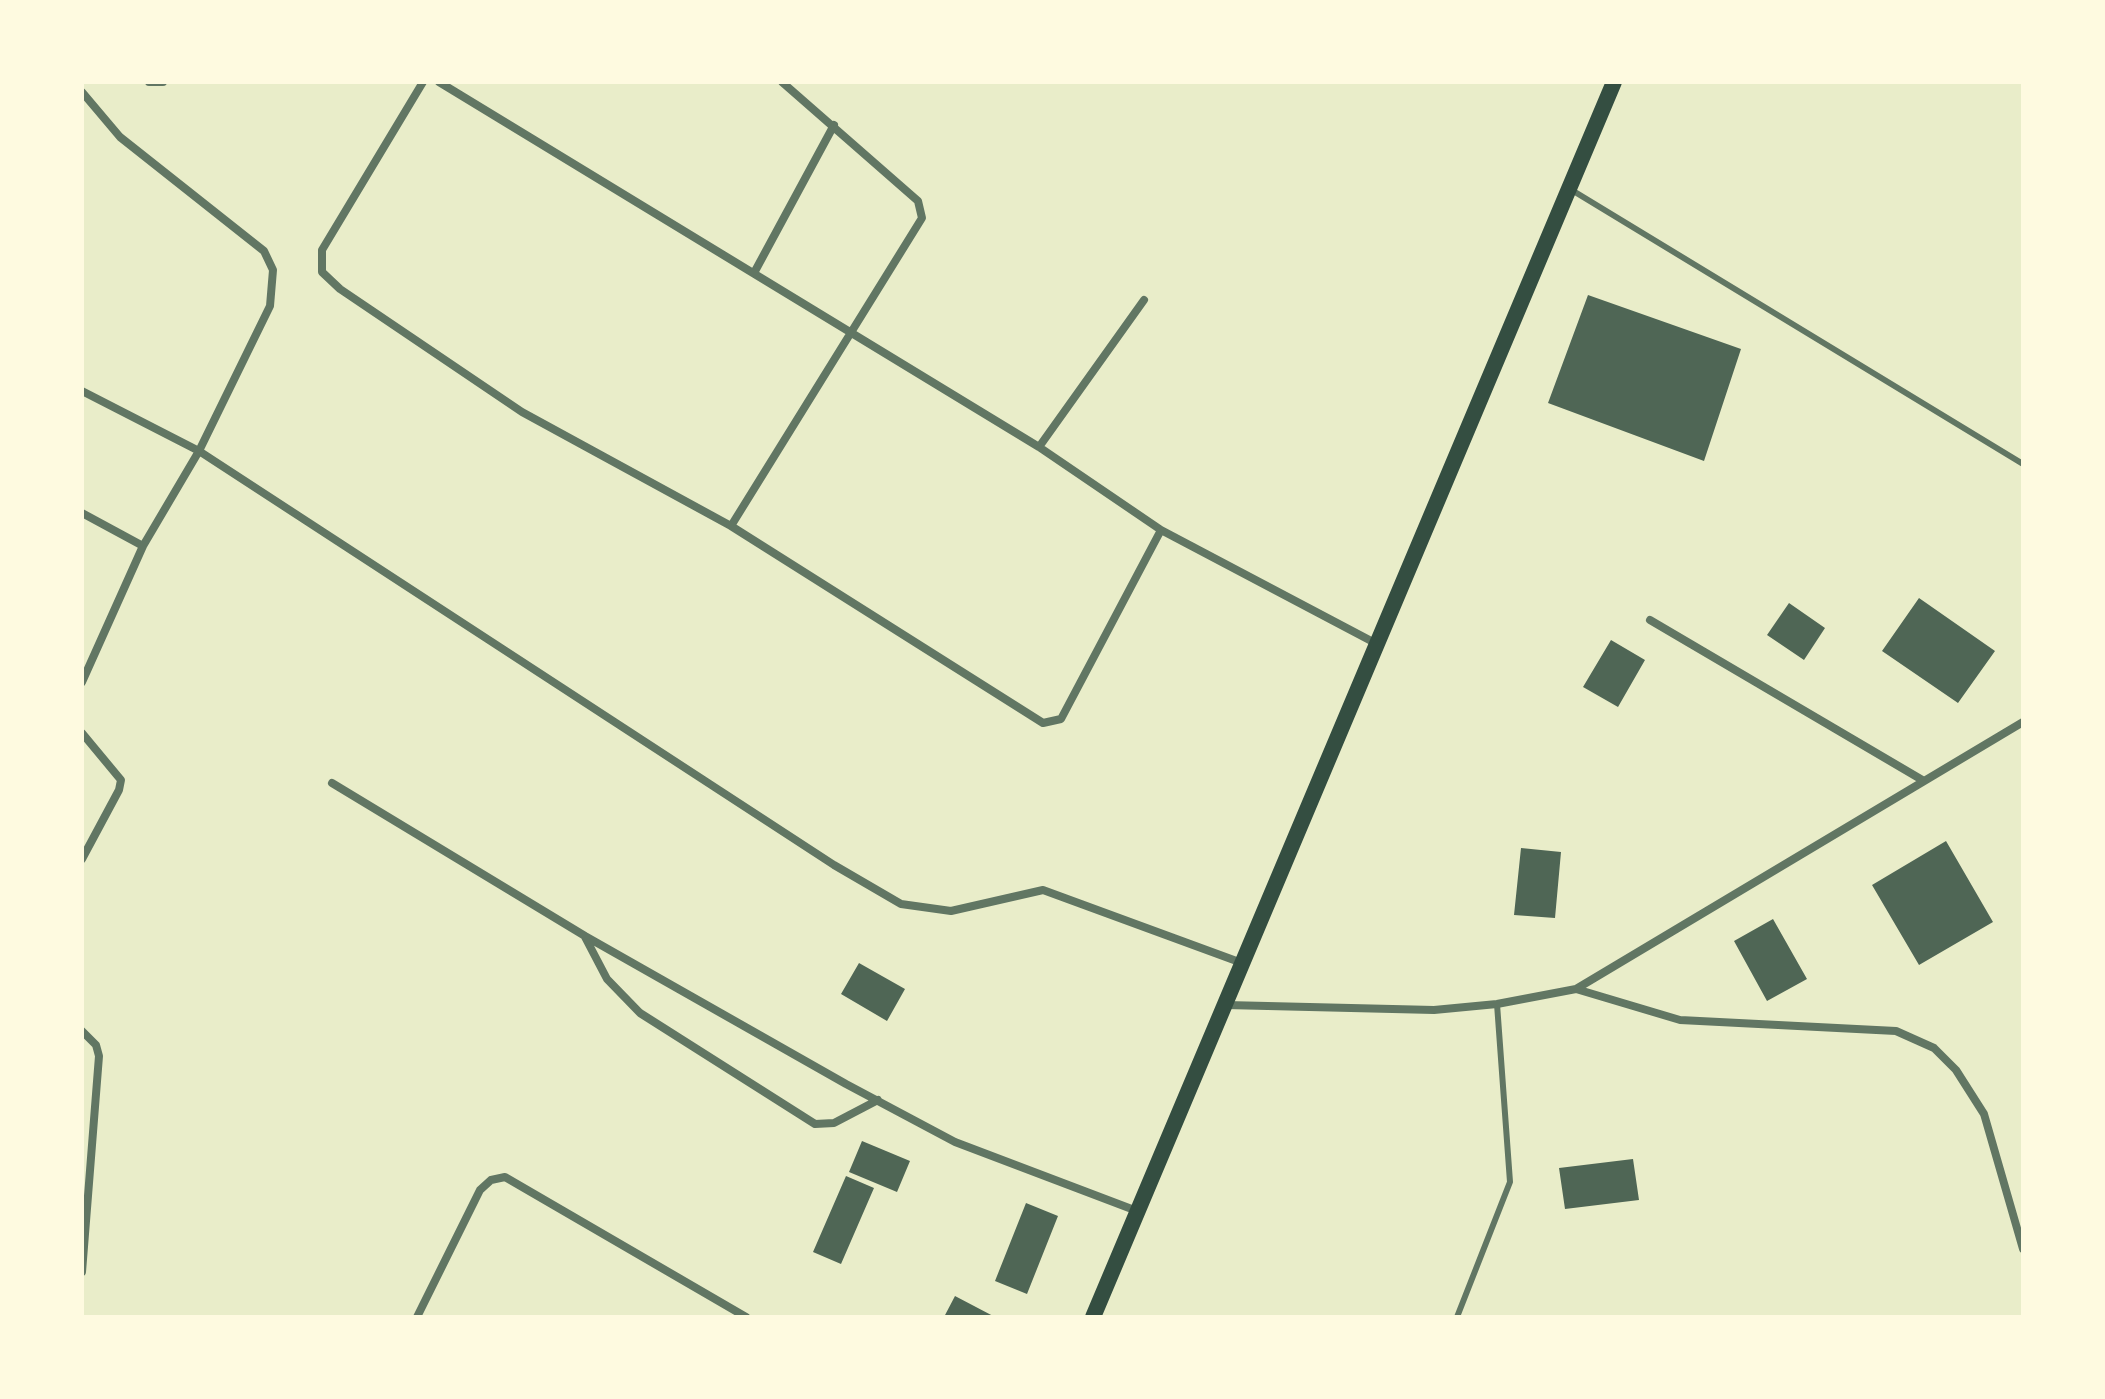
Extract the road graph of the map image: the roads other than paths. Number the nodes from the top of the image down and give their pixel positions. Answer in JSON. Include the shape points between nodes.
{"nodes":[{"id":1,"x":149,"y":82,"type":"edge"},
{"id":2,"x":163,"y":82,"type":"edge"},
{"id":3,"x":423,"y":82,"type":"edge"},
{"id":4,"x":439,"y":82,"type":"edge"},
{"id":5,"x":782,"y":82,"type":"edge"},
{"id":6,"x":1614,"y":82,"type":"edge"},
{"id":7,"x":82,"y":92,"type":"edge"},
{"id":8,"x":834,"y":125,"type":"junction"},
{"id":9,"x":1570,"y":189,"type":"junction"},
{"id":10,"x":754,"y":273,"type":"junction"},
{"id":11,"x":1144,"y":300,"type":"dead end"},
{"id":12,"x":852,"y":335,"type":"junction"},
{"id":13,"x":82,"y":391,"type":"edge"},
{"id":14,"x":1039,"y":447,"type":"junction"},
{"id":15,"x":199,"y":451,"type":"junction"},
{"id":16,"x":2023,"y":464,"type":"edge"},
{"id":17,"x":82,"y":513,"type":"edge"},
{"id":18,"x":731,"y":526,"type":"junction"},
{"id":19,"x":1161,"y":530,"type":"junction"},
{"id":20,"x":143,"y":546,"type":"junction"},
{"id":21,"x":1650,"y":620,"type":"dead end"},
{"id":22,"x":1377,"y":644,"type":"junction"},
{"id":23,"x":82,"y":682,"type":"edge"},
{"id":24,"x":2023,"y":722,"type":"edge"},
{"id":25,"x":82,"y":733,"type":"edge"},
{"id":26,"x":1924,"y":781,"type":"junction"},
{"id":27,"x":332,"y":783,"type":"dead end"},
{"id":28,"x":82,"y":859,"type":"edge"},
{"id":29,"x":585,"y":936,"type":"junction"},
{"id":30,"x":1242,"y":963,"type":"junction"},
{"id":31,"x":1576,"y":989,"type":"junction"},
{"id":32,"x":1497,"y":1004,"type":"junction"},
{"id":33,"x":1226,"y":1005,"type":"junction"},
{"id":34,"x":82,"y":1031,"type":"edge"},
{"id":35,"x":878,"y":1100,"type":"junction"},
{"id":36,"x":1137,"y":1211,"type":"junction"},
{"id":37,"x":2023,"y":1249,"type":"edge"},
{"id":38,"x":82,"y":1272,"type":"edge"},
{"id":39,"x":417,"y":1317,"type":"edge"},
{"id":40,"x":746,"y":1317,"type":"edge"},
{"id":41,"x":1093,"y":1317,"type":"edge"},
{"id":42,"x":1457,"y":1317,"type":"edge"}],
"edges":[{"from":1,"to":2,"type":"street"},
{"from":3,"to":18,"type":"street","via":[[322,250],[322,272],[522,412]]},
{"from":4,"to":10,"type":"street"},
{"from":5,"to":8,"type":"street"},
{"from":6,"to":9,"type":"main road"},
{"from":7,"to":15,"type":"street","via":[[120,137],[264,251],[273,270],[270,306]]},
{"from":8,"to":10,"type":"street"},
{"from":8,"to":12,"type":"street","via":[[922,208],[922,218]]},
{"from":9,"to":16,"type":"lane"},
{"from":9,"to":22,"type":"main road"},
{"from":10,"to":12,"type":"street"},
{"from":11,"to":14,"type":"street"},
{"from":12,"to":14,"type":"street"},
{"from":12,"to":18,"type":"street"},
{"from":13,"to":15,"type":"street"},
{"from":14,"to":19,"type":"street"},
{"from":15,"to":20,"type":"street"},
{"from":15,"to":30,"type":"street","via":[[901,904],[951,911],[1043,890]]},
{"from":17,"to":20,"type":"street"},
{"from":18,"to":19,"type":"street","via":[[1049,723],[1061,719]]},
{"from":19,"to":22,"type":"street"},
{"from":20,"to":23,"type":"street"},
{"from":21,"to":26,"type":"street"},
{"from":22,"to":30,"type":"main road"},
{"from":24,"to":26,"type":"street"},
{"from":25,"to":28,"type":"street","via":[[121,783]]},
{"from":26,"to":31,"type":"street"},
{"from":27,"to":29,"type":"street"},
{"from":29,"to":35,"type":"street"},
{"from":29,"to":35,"type":"street","via":[[607,979],[640,1013],[815,1124],[834,1123]]},
{"from":30,"to":33,"type":"main road"},
{"from":31,"to":32,"type":"street"},
{"from":31,"to":37,"type":"street","via":[[1680,1020],[1896,1031],[1934,1048],[1956,1070],[1984,1114]]},
{"from":32,"to":33,"type":"street","via":[[1434,1010]]},
{"from":32,"to":42,"type":"lane","via":[[1510,1182]]},
{"from":33,"to":36,"type":"main road"},
{"from":34,"to":38,"type":"street","via":[[99,1056]]},
{"from":35,"to":36,"type":"street","via":[[955,1142]]},
{"from":36,"to":41,"type":"main road"},
{"from":39,"to":40,"type":"street","via":[[480,1190],[505,1177]]}]}
